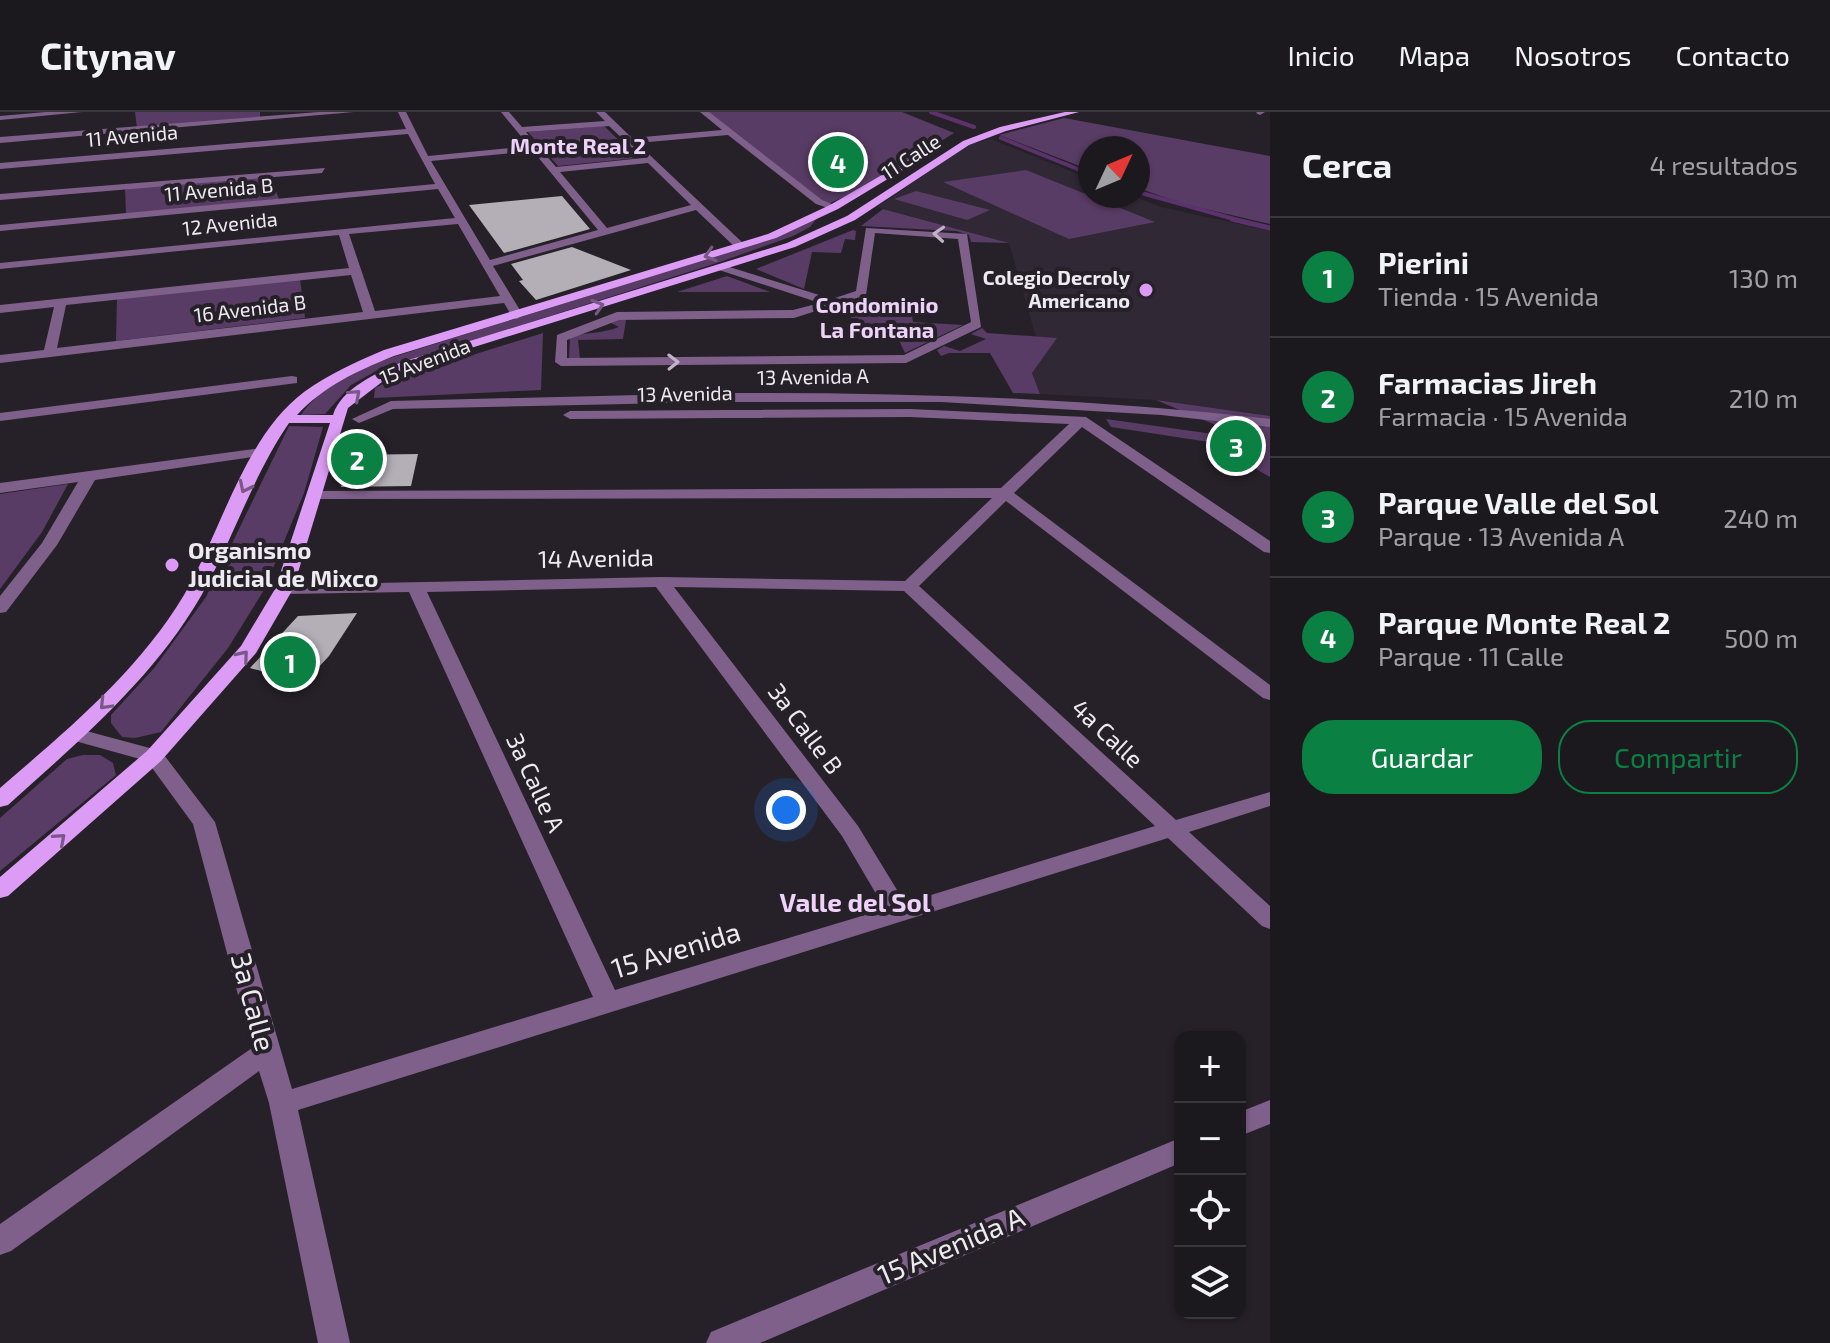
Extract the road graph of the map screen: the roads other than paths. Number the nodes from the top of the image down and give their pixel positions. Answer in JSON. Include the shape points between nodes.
{"nodes":[{"id":1,"x":81,"y":112,"type":"edge"},
{"id":2,"x":350,"y":112,"type":"edge"},
{"id":3,"x":402,"y":112,"type":"edge"},
{"id":4,"x":505,"y":112,"type":"edge"},
{"id":5,"x":600,"y":112,"type":"edge"},
{"id":6,"x":704,"y":112,"type":"edge"},
{"id":7,"x":1043,"y":112,"type":"edge"},
{"id":8,"x":1075,"y":112,"type":"edge"},
{"id":9,"x":304,"y":114,"type":"edge"},
{"id":10,"x":0,"y":119,"type":"edge"},
{"id":11,"x":611,"y":123,"type":"junction"},
{"id":12,"x":520,"y":130,"type":"junction"},
{"id":13,"x":411,"y":131,"type":"junction"},
{"id":14,"x":730,"y":132,"type":"junction"},
{"id":15,"x":84,"y":133,"type":"junction"},
{"id":16,"x":313,"y":139,"type":"junction"},
{"id":17,"x":0,"y":140,"type":"edge"},
{"id":18,"x":946,"y":140,"type":"dead end"},
{"id":19,"x":629,"y":141,"type":"junction"},
{"id":20,"x":534,"y":148,"type":"junction"},
{"id":21,"x":922,"y":155,"type":"dead end"},
{"id":22,"x":425,"y":159,"type":"junction"},
{"id":23,"x":321,"y":160,"type":"junction"},
{"id":24,"x":648,"y":160,"type":"junction"},
{"id":25,"x":0,"y":166,"type":"edge"},
{"id":26,"x":552,"y":170,"type":"junction"},
{"id":27,"x":441,"y":186,"type":"junction"},
{"id":28,"x":0,"y":197,"type":"edge"},
{"id":29,"x":333,"y":197,"type":"junction"},
{"id":30,"x":695,"y":207,"type":"junction"},
{"id":31,"x":834,"y":207,"type":"junction"},
{"id":32,"x":463,"y":220,"type":"junction"},
{"id":33,"x":0,"y":228,"type":"edge"},
{"id":34,"x":343,"y":231,"type":"junction"},
{"id":35,"x":606,"y":233,"type":"junction"},
{"id":36,"x":820,"y":234,"type":"junction"},
{"id":37,"x":738,"y":262,"type":"junction"},
{"id":38,"x":487,"y":264,"type":"junction"},
{"id":39,"x":0,"y":266,"type":"edge"},
{"id":40,"x":356,"y":271,"type":"junction"},
{"id":41,"x":801,"y":291,"type":"junction"},
{"id":42,"x":505,"y":299,"type":"junction"},
{"id":43,"x":61,"y":302,"type":"junction"},
{"id":44,"x":832,"y":303,"type":"junction"},
{"id":45,"x":0,"y":309,"type":"edge"},
{"id":46,"x":370,"y":315,"type":"junction"},
{"id":47,"x":517,"y":315,"type":"junction"},
{"id":48,"x":50,"y":353,"type":"junction"},
{"id":49,"x":0,"y":359,"type":"edge"},
{"id":50,"x":292,"y":380,"type":"dead end"},
{"id":51,"x":0,"y":417,"type":"edge"},
{"id":52,"x":285,"y":419,"type":"junction"},
{"id":53,"x":337,"y":419,"type":"junction"},
{"id":54,"x":359,"y":419,"type":"junction"},
{"id":55,"x":1081,"y":420,"type":"junction"},
{"id":56,"x":1270,"y":423,"type":"edge"},
{"id":57,"x":262,"y":452,"type":"junction"},
{"id":58,"x":89,"y":476,"type":"junction"},
{"id":59,"x":0,"y":488,"type":"edge"},
{"id":60,"x":1005,"y":493,"type":"junction"},
{"id":61,"x":316,"y":494,"type":"junction"},
{"id":62,"x":1270,"y":548,"type":"edge"},
{"id":63,"x":661,"y":582,"type":"junction"},
{"id":64,"x":415,"y":585,"type":"junction"},
{"id":65,"x":909,"y":586,"type":"junction"},
{"id":66,"x":284,"y":589,"type":"junction"},
{"id":67,"x":0,"y":608,"type":"edge"},
{"id":68,"x":1270,"y":694,"type":"edge"},
{"id":69,"x":75,"y":734,"type":"junction"},
{"id":70,"x":154,"y":756,"type":"junction"},
{"id":71,"x":1270,"y":799,"type":"edge"},
{"id":72,"x":0,"y":800,"type":"edge"},
{"id":73,"x":1172,"y":829,"type":"junction"},
{"id":74,"x":0,"y":890,"type":"edge"},
{"id":75,"x":899,"y":913,"type":"junction"},
{"id":76,"x":1270,"y":920,"type":"edge"},
{"id":77,"x":608,"y":1002,"type":"junction"},
{"id":78,"x":266,"y":1052,"type":"junction"},
{"id":79,"x":283,"y":1103,"type":"junction"},
{"id":80,"x":1270,"y":1112,"type":"edge"},
{"id":81,"x":1246,"y":1122,"type":"edge"},
{"id":82,"x":1174,"y":1153,"type":"edge"},
{"id":83,"x":0,"y":1241,"type":"edge"},
{"id":84,"x":334,"y":1343,"type":"edge"},
{"id":85,"x":722,"y":1343,"type":"edge"}],
"edges":[{"from":1,"to":10,"type":"street"},
{"from":1,"to":15,"type":"street"},
{"from":2,"to":9,"type":"street"},
{"from":3,"to":13,"type":"street"},
{"from":4,"to":12,"type":"street"},
{"from":5,"to":11,"type":"street"},
{"from":6,"to":14,"type":"street"},
{"from":7,"to":18,"type":"main road","name":"11 Calle"},
{"from":8,"to":36,"type":"main road","name":"11 Calle","via":[[966,143]]},
{"from":9,"to":15,"type":"street"},
{"from":11,"to":12,"type":"street"},
{"from":11,"to":19,"type":"street"},
{"from":12,"to":20,"type":"street"},
{"from":13,"to":16,"type":"street","name":"11 Avenida"},
{"from":13,"to":22,"type":"street"},
{"from":14,"to":19,"type":"street"},
{"from":14,"to":31,"type":"street","via":[[819,202]]},
{"from":15,"to":17,"type":"street"},
{"from":16,"to":23,"type":"street"},
{"from":16,"to":25,"type":"street","name":"11 Avenida"},
{"from":19,"to":24,"type":"street"},
{"from":20,"to":22,"type":"street"},
{"from":20,"to":26,"type":"street"},
{"from":21,"to":31,"type":"main road","name":"11 Calle"},
{"from":22,"to":27,"type":"street"},
{"from":23,"to":28,"type":"street","via":[[79,194]]},
{"from":23,"to":29,"type":"street"},
{"from":24,"to":26,"type":"street"},
{"from":24,"to":30,"type":"street"},
{"from":26,"to":35,"type":"street"},
{"from":27,"to":29,"type":"street","name":"11 Avenida B"},
{"from":27,"to":32,"type":"street"},
{"from":29,"to":33,"type":"street","name":"11 Avenida B","via":[[74,217]]},
{"from":30,"to":35,"type":"street"},
{"from":30,"to":37,"type":"street"},
{"from":31,"to":36,"type":"main road","via":[[836,213]]},
{"from":31,"to":37,"type":"main road","name":"15 Avenida"},
{"from":32,"to":34,"type":"street","name":"12 Avenida"},
{"from":32,"to":38,"type":"street"},
{"from":34,"to":39,"type":"street","name":"12 Avenida"},
{"from":34,"to":40,"type":"street"},
{"from":35,"to":38,"type":"street"},
{"from":36,"to":37,"type":"main road","name":"15 Avenida"},
{"from":37,"to":41,"type":"street"},
{"from":37,"to":41,"type":"street"},
{"from":37,"to":47,"type":"main road","name":"15 Avenida","one_way":true},
{"from":53,"to":37,"type":"main road","name":"15 Avenida","one_way":true,"via":[[351,398],[381,375],[418,360]]},
{"from":38,"to":42,"type":"street"},
{"from":40,"to":43,"type":"street"},
{"from":40,"to":46,"type":"street"},
{"from":41,"to":44,"type":"street"},
{"from":42,"to":46,"type":"street","name":"16 Avenida B"},
{"from":42,"to":47,"type":"street"},
{"from":43,"to":45,"type":"street"},
{"from":43,"to":48,"type":"street"},
{"from":44,"to":44,"type":"street","one_way":true,"via":[[794,314],[612,316],[561,338],[561,362],[911,358],[977,324],[965,236],[870,230],[862,293]]},
{"from":46,"to":48,"type":"street","name":"16 Avenida B"},
{"from":47,"to":52,"type":"main road","name":"15 Avenida","via":[[354,366],[306,397]]},
{"from":48,"to":49,"type":"street","name":"16 Avenida B"},
{"from":50,"to":51,"type":"street"},
{"from":52,"to":53,"type":"main road"},
{"from":52,"to":57,"type":"main road","name":"15 Avenida"},
{"from":53,"to":54,"type":"street","name":"13 Avenida"},
{"from":53,"to":61,"type":"main road","name":"15 Avenida"},
{"from":54,"to":55,"type":"street","name":"13 Avenida","via":[[910,413]]},
{"from":54,"to":56,"type":"street","name":"13 Avenida A","via":[[391,405],[858,395],[1160,408]]},
{"from":55,"to":60,"type":"street"},
{"from":55,"to":62,"type":"street"},
{"from":57,"to":58,"type":"street"},
{"from":57,"to":69,"type":"main road","name":"15 Avenida","one_way":true,"via":[[192,596],[146,661]]},
{"from":58,"to":59,"type":"street"},
{"from":58,"to":67,"type":"street","via":[[49,545]]},
{"from":60,"to":61,"type":"street"},
{"from":60,"to":65,"type":"street"},
{"from":60,"to":68,"type":"street"},
{"from":61,"to":66,"type":"main road","name":"15 Avenida"},
{"from":63,"to":64,"type":"street","name":"14 Avenida"},
{"from":63,"to":65,"type":"street","name":"14 Avenida"},
{"from":63,"to":75,"type":"street","name":"3a Calle B","via":[[850,831]]},
{"from":64,"to":66,"type":"street","name":"14 Avenida"},
{"from":64,"to":77,"type":"street","name":"3a Calle A"},
{"from":65,"to":73,"type":"street","name":"4a Calle"},
{"from":70,"to":66,"type":"main road","name":"15 Avenida","one_way":true,"via":[[249,649]]},
{"from":69,"to":70,"type":"street"},
{"from":69,"to":72,"type":"main road","name":"15 Avenida"},
{"from":74,"to":70,"type":"main road","name":"15 Avenida","one_way":true},
{"from":70,"to":78,"type":"street","name":"3a Calle","via":[[204,822]]},
{"from":71,"to":73,"type":"street","name":"15 Avenida"},
{"from":73,"to":75,"type":"street","name":"15 Avenida"},
{"from":73,"to":76,"type":"street","name":"4a Calle"},
{"from":75,"to":77,"type":"street","name":"15 Avenida"},
{"from":77,"to":79,"type":"street","name":"15 Avenida"},
{"from":78,"to":79,"type":"street","name":"3a Calle"},
{"from":78,"to":83,"type":"street"},
{"from":79,"to":84,"type":"street","name":"3a Calle"},
{"from":80,"to":81,"type":"street"},
{"from":82,"to":85,"type":"street","name":"15 Avenida A"}]}
